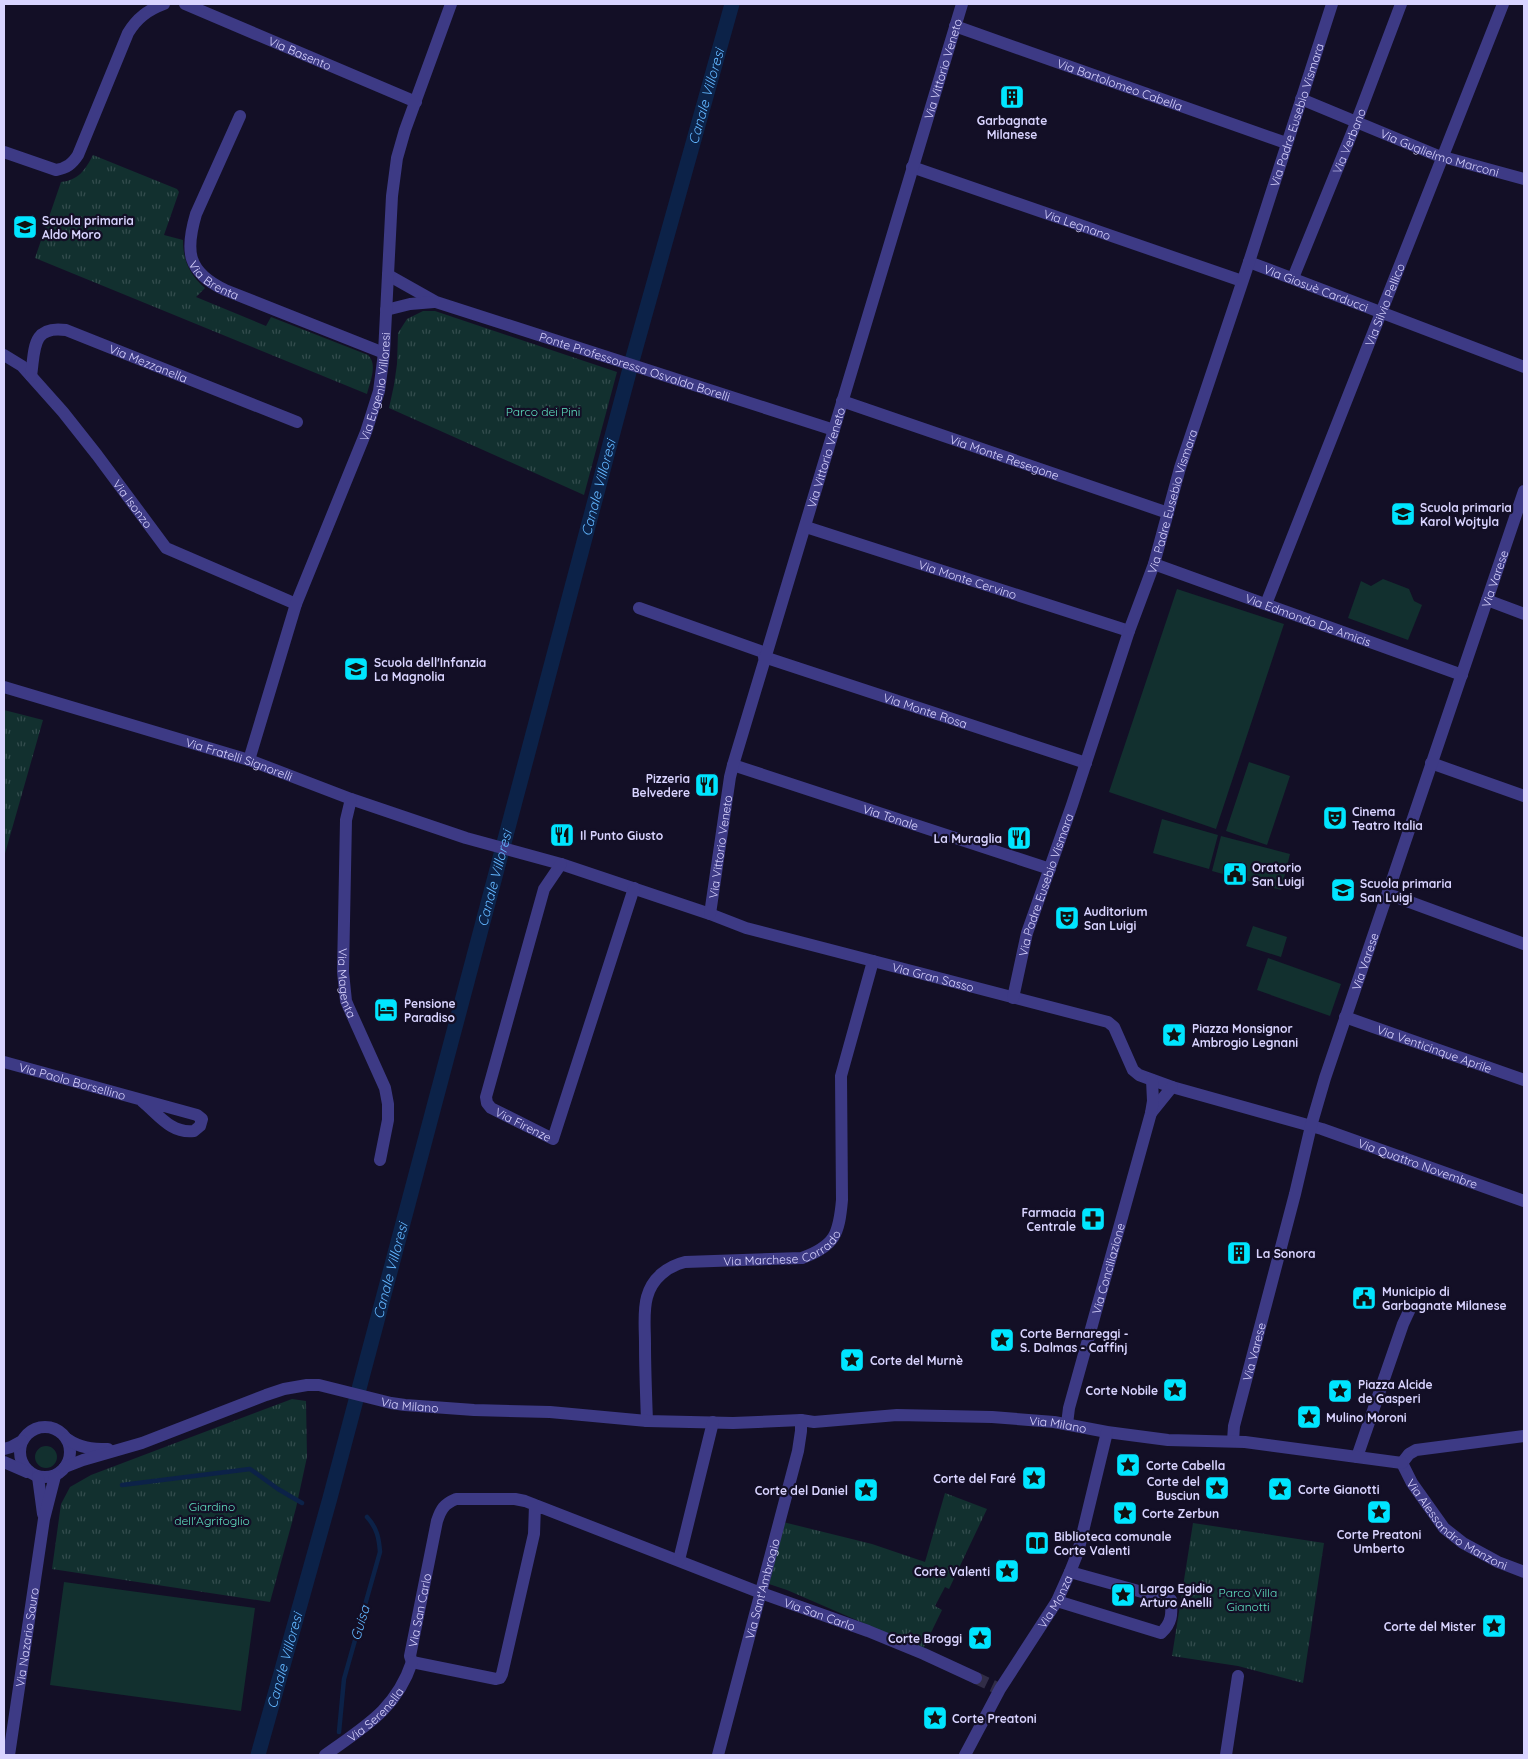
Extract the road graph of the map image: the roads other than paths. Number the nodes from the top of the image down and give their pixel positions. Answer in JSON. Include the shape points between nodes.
{"nodes":[{"id":1,"x":164,"y":4,"type":"edge"},
{"id":2,"x":185,"y":4,"type":"edge"},
{"id":3,"x":451,"y":4,"type":"edge"},
{"id":4,"x":962,"y":4,"type":"edge"},
{"id":5,"x":1332,"y":4,"type":"edge"},
{"id":6,"x":1401,"y":4,"type":"edge"},
{"id":7,"x":1502,"y":4,"type":"edge"},
{"id":8,"x":955,"y":26,"type":"junction"},
{"id":9,"x":1301,"y":99,"type":"junction"},
{"id":10,"x":416,"y":102,"type":"junction"},
{"id":11,"x":240,"y":116,"type":"dead end"},
{"id":12,"x":1356,"y":122,"type":"junction"},
{"id":13,"x":1286,"y":143,"type":"junction"},
{"id":14,"x":4,"y":152,"type":"edge"},
{"id":15,"x":1442,"y":157,"type":"junction"},
{"id":16,"x":912,"y":167,"type":"junction"},
{"id":17,"x":1524,"y":180,"type":"edge"},
{"id":18,"x":1249,"y":262,"type":"junction"},
{"id":19,"x":388,"y":275,"type":"junction"},
{"id":20,"x":1293,"y":278,"type":"junction"},
{"id":21,"x":1242,"y":281,"type":"junction"},
{"id":22,"x":436,"y":302,"type":"junction"},
{"id":23,"x":386,"y":310,"type":"junction"},
{"id":24,"x":1381,"y":313,"type":"junction"},
{"id":25,"x":384,"y":354,"type":"junction"},
{"id":26,"x":4,"y":355,"type":"edge"},
{"id":27,"x":1524,"y":367,"type":"edge"},
{"id":28,"x":31,"y":376,"type":"junction"},
{"id":29,"x":842,"y":401,"type":"junction"},
{"id":30,"x":297,"y":422,"type":"dead end"},
{"id":31,"x":834,"y":430,"type":"junction"},
{"id":32,"x":1524,"y":494,"type":"edge"},
{"id":33,"x":1168,"y":513,"type":"junction"},
{"id":34,"x":806,"y":527,"type":"junction"},
{"id":35,"x":1154,"y":564,"type":"junction"},
{"id":36,"x":1487,"y":600,"type":"junction"},
{"id":37,"x":296,"y":604,"type":"junction"},
{"id":38,"x":1266,"y":604,"type":"junction"},
{"id":39,"x":639,"y":608,"type":"dead end"},
{"id":40,"x":1524,"y":614,"type":"edge"},
{"id":41,"x":1129,"y":631,"type":"junction"},
{"id":42,"x":765,"y":655,"type":"junction"},
{"id":43,"x":1462,"y":675,"type":"junction"},
{"id":44,"x":4,"y":687,"type":"edge"},
{"id":45,"x":249,"y":760,"type":"junction"},
{"id":46,"x":1086,"y":763,"type":"junction"},
{"id":47,"x":1431,"y":763,"type":"junction"},
{"id":48,"x":733,"y":766,"type":"junction"},
{"id":49,"x":1524,"y":796,"type":"edge"},
{"id":50,"x":351,"y":799,"type":"junction"},
{"id":51,"x":530,"y":855,"type":"joint"},
{"id":52,"x":561,"y":864,"type":"junction"},
{"id":53,"x":1050,"y":868,"type":"junction"},
{"id":54,"x":634,"y":888,"type":"junction"},
{"id":55,"x":1388,"y":894,"type":"junction"},
{"id":56,"x":710,"y":914,"type":"junction"},
{"id":57,"x":1524,"y":944,"type":"edge"},
{"id":58,"x":873,"y":961,"type":"junction"},
{"id":59,"x":1013,"y":998,"type":"junction"},
{"id":60,"x":1345,"y":1017,"type":"junction"},
{"id":61,"x":4,"y":1062,"type":"edge"},
{"id":62,"x":1152,"y":1080,"type":"junction"},
{"id":63,"x":1524,"y":1080,"type":"edge"},
{"id":64,"x":1172,"y":1088,"type":"junction"},
{"id":65,"x":142,"y":1100,"type":"dead end"},
{"id":66,"x":1151,"y":1113,"type":"junction"},
{"id":67,"x":1310,"y":1126,"type":"junction"},
{"id":68,"x":380,"y":1160,"type":"dead end"},
{"id":69,"x":1524,"y":1201,"type":"edge"},
{"id":70,"x":1410,"y":1309,"type":"dead end"},
{"id":71,"x":647,"y":1420,"type":"junction"},
{"id":72,"x":801,"y":1420,"type":"junction"},
{"id":73,"x":713,"y":1422,"type":"junction"},
{"id":74,"x":1067,"y":1424,"type":"junction"},
{"id":75,"x":1107,"y":1432,"type":"junction"},
{"id":76,"x":1524,"y":1436,"type":"edge"},
{"id":77,"x":67,"y":1439,"type":"junction"},
{"id":78,"x":1233,"y":1440,"type":"junction"},
{"id":79,"x":22,"y":1441,"type":"junction"},
{"id":80,"x":4,"y":1448,"type":"edge"},
{"id":81,"x":120,"y":1449,"type":"junction"},
{"id":82,"x":1357,"y":1457,"type":"junction"},
{"id":83,"x":4,"y":1462,"type":"edge"},
{"id":84,"x":1402,"y":1463,"type":"junction"},
{"id":85,"x":65,"y":1468,"type":"junction"},
{"id":86,"x":34,"y":1475,"type":"junction"},
{"id":87,"x":55,"y":1476,"type":"junction"},
{"id":88,"x":535,"y":1505,"type":"junction"},
{"id":89,"x":550,"y":1511,"type":"junction"},
{"id":90,"x":44,"y":1519,"type":"junction"},
{"id":91,"x":534,"y":1534,"type":"junction"},
{"id":92,"x":679,"y":1560,"type":"junction"},
{"id":93,"x":1070,"y":1572,"type":"junction"},
{"id":94,"x":1524,"y":1572,"type":"edge"},
{"id":95,"x":761,"y":1592,"type":"junction"},
{"id":96,"x":1056,"y":1601,"type":"junction"},
{"id":97,"x":412,"y":1662,"type":"junction"},
{"id":98,"x":1238,"y":1676,"type":"dead end"},
{"id":99,"x":976,"y":1678,"type":"tunnel mouth"},
{"id":100,"x":9,"y":1755,"type":"edge"},
{"id":101,"x":325,"y":1755,"type":"edge"},
{"id":102,"x":718,"y":1755,"type":"edge"},
{"id":103,"x":965,"y":1755,"type":"edge"},
{"id":104,"x":1226,"y":1755,"type":"edge"}],
"edges":[{"from":1,"to":14,"type":"street","via":[[144,13],[128,33],[74,162],[56,170]]},
{"from":2,"to":10,"type":"street","name":"Via Basento"},
{"from":3,"to":10,"type":"street","name":"Via Eugenio Villoresi"},
{"from":4,"to":8,"type":"street","name":"Via Vittorio Veneto"},
{"from":5,"to":9,"type":"street","name":"Via Padre Eusebio Vismara"},
{"from":6,"to":12,"type":"street","name":"Via Verbano"},
{"from":7,"to":15,"type":"street","name":"Via Silvio Pellico"},
{"from":8,"to":13,"type":"street","name":"Via Bartolomeo Cabella"},
{"from":8,"to":16,"type":"street","name":"Via Vittorio Veneto"},
{"from":9,"to":12,"type":"street","name":"Via Guglielmo Marconi"},
{"from":9,"to":13,"type":"street","name":"Via Padre Eusebio Vismara"},
{"from":10,"to":19,"type":"street","name":"Via Eugenio Villoresi","via":[[397,158]]},
{"from":11,"to":25,"type":"street","name":"Via Brenta","via":[[196,214],[190,252],[198,271],[225,290]]},
{"from":12,"to":15,"type":"street","name":"Via Guglielmo Marconi"},
{"from":12,"to":20,"type":"street","name":"Via Verbano"},
{"from":13,"to":18,"type":"street","name":"Via Padre Eusebio Vismara"},
{"from":15,"to":17,"type":"street","name":"Via Guglielmo Marconi"},
{"from":15,"to":24,"type":"street","name":"Via Silvio Pellico"},
{"from":16,"to":21,"type":"street","name":"Via Legnano"},
{"from":16,"to":29,"type":"street","name":"Via Vittorio Veneto"},
{"from":18,"to":20,"type":"street","name":"Via Giosuè Carducci"},
{"from":18,"to":21,"type":"street","name":"Via Padre Eusebio Vismara"},
{"from":19,"to":22,"type":"street","name":"Ponte Professoressa Osvalda Borelli"},
{"from":19,"to":23,"type":"street","name":"Via Eugenio Villoresi"},
{"from":20,"to":24,"type":"street","name":"Via Giosuè Carducci"},
{"from":21,"to":33,"type":"street","name":"Via Padre Eusebio Vismara"},
{"from":22,"to":23,"type":"street","name":"Ponte Professoressa Osvalda Borelli"},
{"from":22,"to":31,"type":"street","name":"Ponte Professoressa Osvalda Borelli"},
{"from":23,"to":25,"type":"street","name":"Via Eugenio Villoresi"},
{"from":24,"to":27,"type":"street","name":"Via Giosuè Carducci"},
{"from":24,"to":38,"type":"street","name":"Via Silvio Pellico"},
{"from":25,"to":37,"type":"street","name":"Via Eugenio Villoresi","via":[[375,408]]},
{"from":26,"to":28,"type":"street","name":"Via Isonzo"},
{"from":28,"to":30,"type":"street","name":"Via Mezzanella","via":[[40,336],[49,329],[66,330]]},
{"from":28,"to":37,"type":"street","name":"Via Isonzo","via":[[97,454],[166,548]]},
{"from":29,"to":31,"type":"street","name":"Via Vittorio Veneto"},
{"from":29,"to":33,"type":"street","name":"Via Monte Resegone"},
{"from":31,"to":34,"type":"street","name":"Via Vittorio Veneto"},
{"from":32,"to":36,"type":"street","name":"Via Varese"},
{"from":33,"to":35,"type":"street","name":"Via Padre Eusebio Vismara"},
{"from":34,"to":41,"type":"street","name":"Via Monte Cervino"},
{"from":34,"to":42,"type":"street","name":"Via Vittorio Veneto"},
{"from":35,"to":38,"type":"street","name":"Via Edmondo De Amicis"},
{"from":35,"to":41,"type":"street","name":"Via Padre Eusebio Vismara"},
{"from":36,"to":40,"type":"street"},
{"from":36,"to":43,"type":"street","name":"Via Varese"},
{"from":37,"to":45,"type":"street","name":"Via Eugenio Villoresi"},
{"from":38,"to":43,"type":"street","name":"Via Edmondo De Amicis"},
{"from":39,"to":42,"type":"street","name":"Via Monte Rosa"},
{"from":41,"to":46,"type":"street","name":"Via Padre Eusebio Vismara"},
{"from":42,"to":46,"type":"street","name":"Via Monte Rosa"},
{"from":42,"to":48,"type":"street","name":"Via Vittorio Veneto"},
{"from":43,"to":47,"type":"street","name":"Via Varese"},
{"from":44,"to":45,"type":"street","name":"Via Fratelli Signorelli"},
{"from":45,"to":50,"type":"street","name":"Via Fratelli Signorelli"},
{"from":46,"to":53,"type":"street","name":"Via Padre Eusebio Vismara"},
{"from":47,"to":49,"type":"street"},
{"from":47,"to":55,"type":"street","name":"Via Varese"},
{"from":48,"to":53,"type":"street","name":"Via Tonale"},
{"from":48,"to":56,"type":"street","name":"Via Vittorio Veneto"},
{"from":50,"to":51,"type":"street","name":"Via Fratelli Signorelli","via":[[473,840]]},
{"from":50,"to":68,"type":"street","name":"Via Magenta","via":[[346,820],[343,972],[349,1008],[385,1088],[388,1120]]},
{"from":51,"to":52,"type":"street","name":"Via Gran Sasso"},
{"from":52,"to":54,"type":"street","name":"Via Gran Sasso"},
{"from":52,"to":54,"type":"street","name":"Via Firenze","via":[[544,889],[486,1097],[491,1108],[553,1139]]},
{"from":53,"to":59,"type":"street","name":"Via Padre Eusebio Vismara","via":[[1027,933]]},
{"from":54,"to":56,"type":"street","name":"Via Gran Sasso"},
{"from":55,"to":57,"type":"street"},
{"from":55,"to":60,"type":"street","name":"Via Varese"},
{"from":56,"to":58,"type":"street","name":"Via Gran Sasso","via":[[746,928]]},
{"from":58,"to":59,"type":"street","name":"Via Gran Sasso"},
{"from":58,"to":71,"type":"street","name":"Via Marchese Corrado","via":[[843,1066],[842,1200],[836,1233],[824,1248],[802,1258],[685,1262],[663,1272],[647,1295],[644,1313]]},
{"from":59,"to":62,"type":"street","name":"Via Gran Sasso","via":[[1112,1025],[1133,1070]]},
{"from":60,"to":63,"type":"street","name":"Via Venticinque Aprile"},
{"from":60,"to":67,"type":"street","name":"Via Varese"},
{"from":61,"to":65,"type":"street","name":"Via Paolo Borsellino"},
{"from":62,"to":64,"type":"street","name":"Via Gran Sasso"},
{"from":62,"to":66,"type":"street","name":"Via Conciliazione"},
{"from":64,"to":66,"type":"street","name":"Via Conciliazione"},
{"from":64,"to":67,"type":"street","name":"Via Gran Sasso"},
{"from":66,"to":74,"type":"street","name":"Via Conciliazione"},
{"from":67,"to":69,"type":"street","name":"Via Quattro Novembre"},
{"from":67,"to":78,"type":"street","name":"Via Varese","via":[[1296,1194],[1234,1426]]},
{"from":70,"to":82,"type":"street"},
{"from":71,"to":73,"type":"street","name":"Via Milano"},
{"from":71,"to":81,"type":"street","name":"Via Milano","via":[[391,1403],[333,1388],[307,1385],[284,1389]]},
{"from":72,"to":73,"type":"street","name":"Via Milano"},
{"from":72,"to":74,"type":"street","name":"Via Milano","via":[[946,1415]]},
{"from":72,"to":95,"type":"street","name":"Via Sant'Ambrogio","via":[[798,1451]]},
{"from":73,"to":92,"type":"street"},
{"from":74,"to":75,"type":"street","name":"Via Milano"},
{"from":75,"to":78,"type":"street","name":"Via Milano","via":[[1168,1440]]},
{"from":75,"to":93,"type":"street","name":"Via Monza","via":[[1078,1552]]},
{"from":76,"to":84,"type":"street","via":[[1416,1450]]},
{"from":77,"to":79,"type":"street","via":[[58,1430],[42,1427],[30,1432]]},
{"from":77,"to":81,"type":"street","name":"Via Milano","via":[[82,1447]]},
{"from":77,"to":85,"type":"street","via":[[71,1454]]},
{"from":78,"to":82,"type":"street","name":"Via Milano"},
{"from":79,"to":80,"type":"street"},
{"from":79,"to":86,"type":"street","via":[[21,1462]]},
{"from":81,"to":85,"type":"street","name":"Via Milano"},
{"from":82,"to":84,"type":"street","name":"Via Milano"},
{"from":83,"to":86,"type":"street"},
{"from":84,"to":94,"type":"street","name":"Via Alessandro Manzoni","via":[[1412,1484],[1444,1528],[1462,1543]]},
{"from":85,"to":87,"type":"street"},
{"from":86,"to":87,"type":"street"},
{"from":86,"to":90,"type":"street","name":"Via Nazario Sauro"},
{"from":87,"to":90,"type":"street","name":"Via Nazario Sauro"},
{"from":88,"to":89,"type":"street","name":"Via San Carlo"},
{"from":88,"to":91,"type":"street","name":"Via San Carlo"},
{"from":88,"to":97,"type":"street","name":"Via San Carlo","via":[[515,1499],[456,1499],[441,1509],[410,1656]]},
{"from":89,"to":91,"type":"street","name":"Via San Carlo"},
{"from":89,"to":92,"type":"street","name":"Via San Carlo"},
{"from":90,"to":100,"type":"street","name":"Via Nazario Sauro"},
{"from":91,"to":97,"type":"street","name":"Via San Carlo","via":[[500,1678]]},
{"from":92,"to":95,"type":"street","name":"Via San Carlo"},
{"from":93,"to":96,"type":"street","name":"Via Monza"},
{"from":93,"to":96,"type":"street","via":[[1171,1600],[1168,1626],[1161,1632]]},
{"from":95,"to":99,"type":"street","name":"Via San Carlo","via":[[924,1654]]},
{"from":95,"to":102,"type":"street","name":"Via Sant'Ambrogio"},
{"from":96,"to":103,"type":"street","name":"Via Monza","via":[[999,1688]]},
{"from":97,"to":101,"type":"street","name":"Via Serenella","via":[[400,1690],[384,1711]]},
{"from":98,"to":104,"type":"street"}]}
